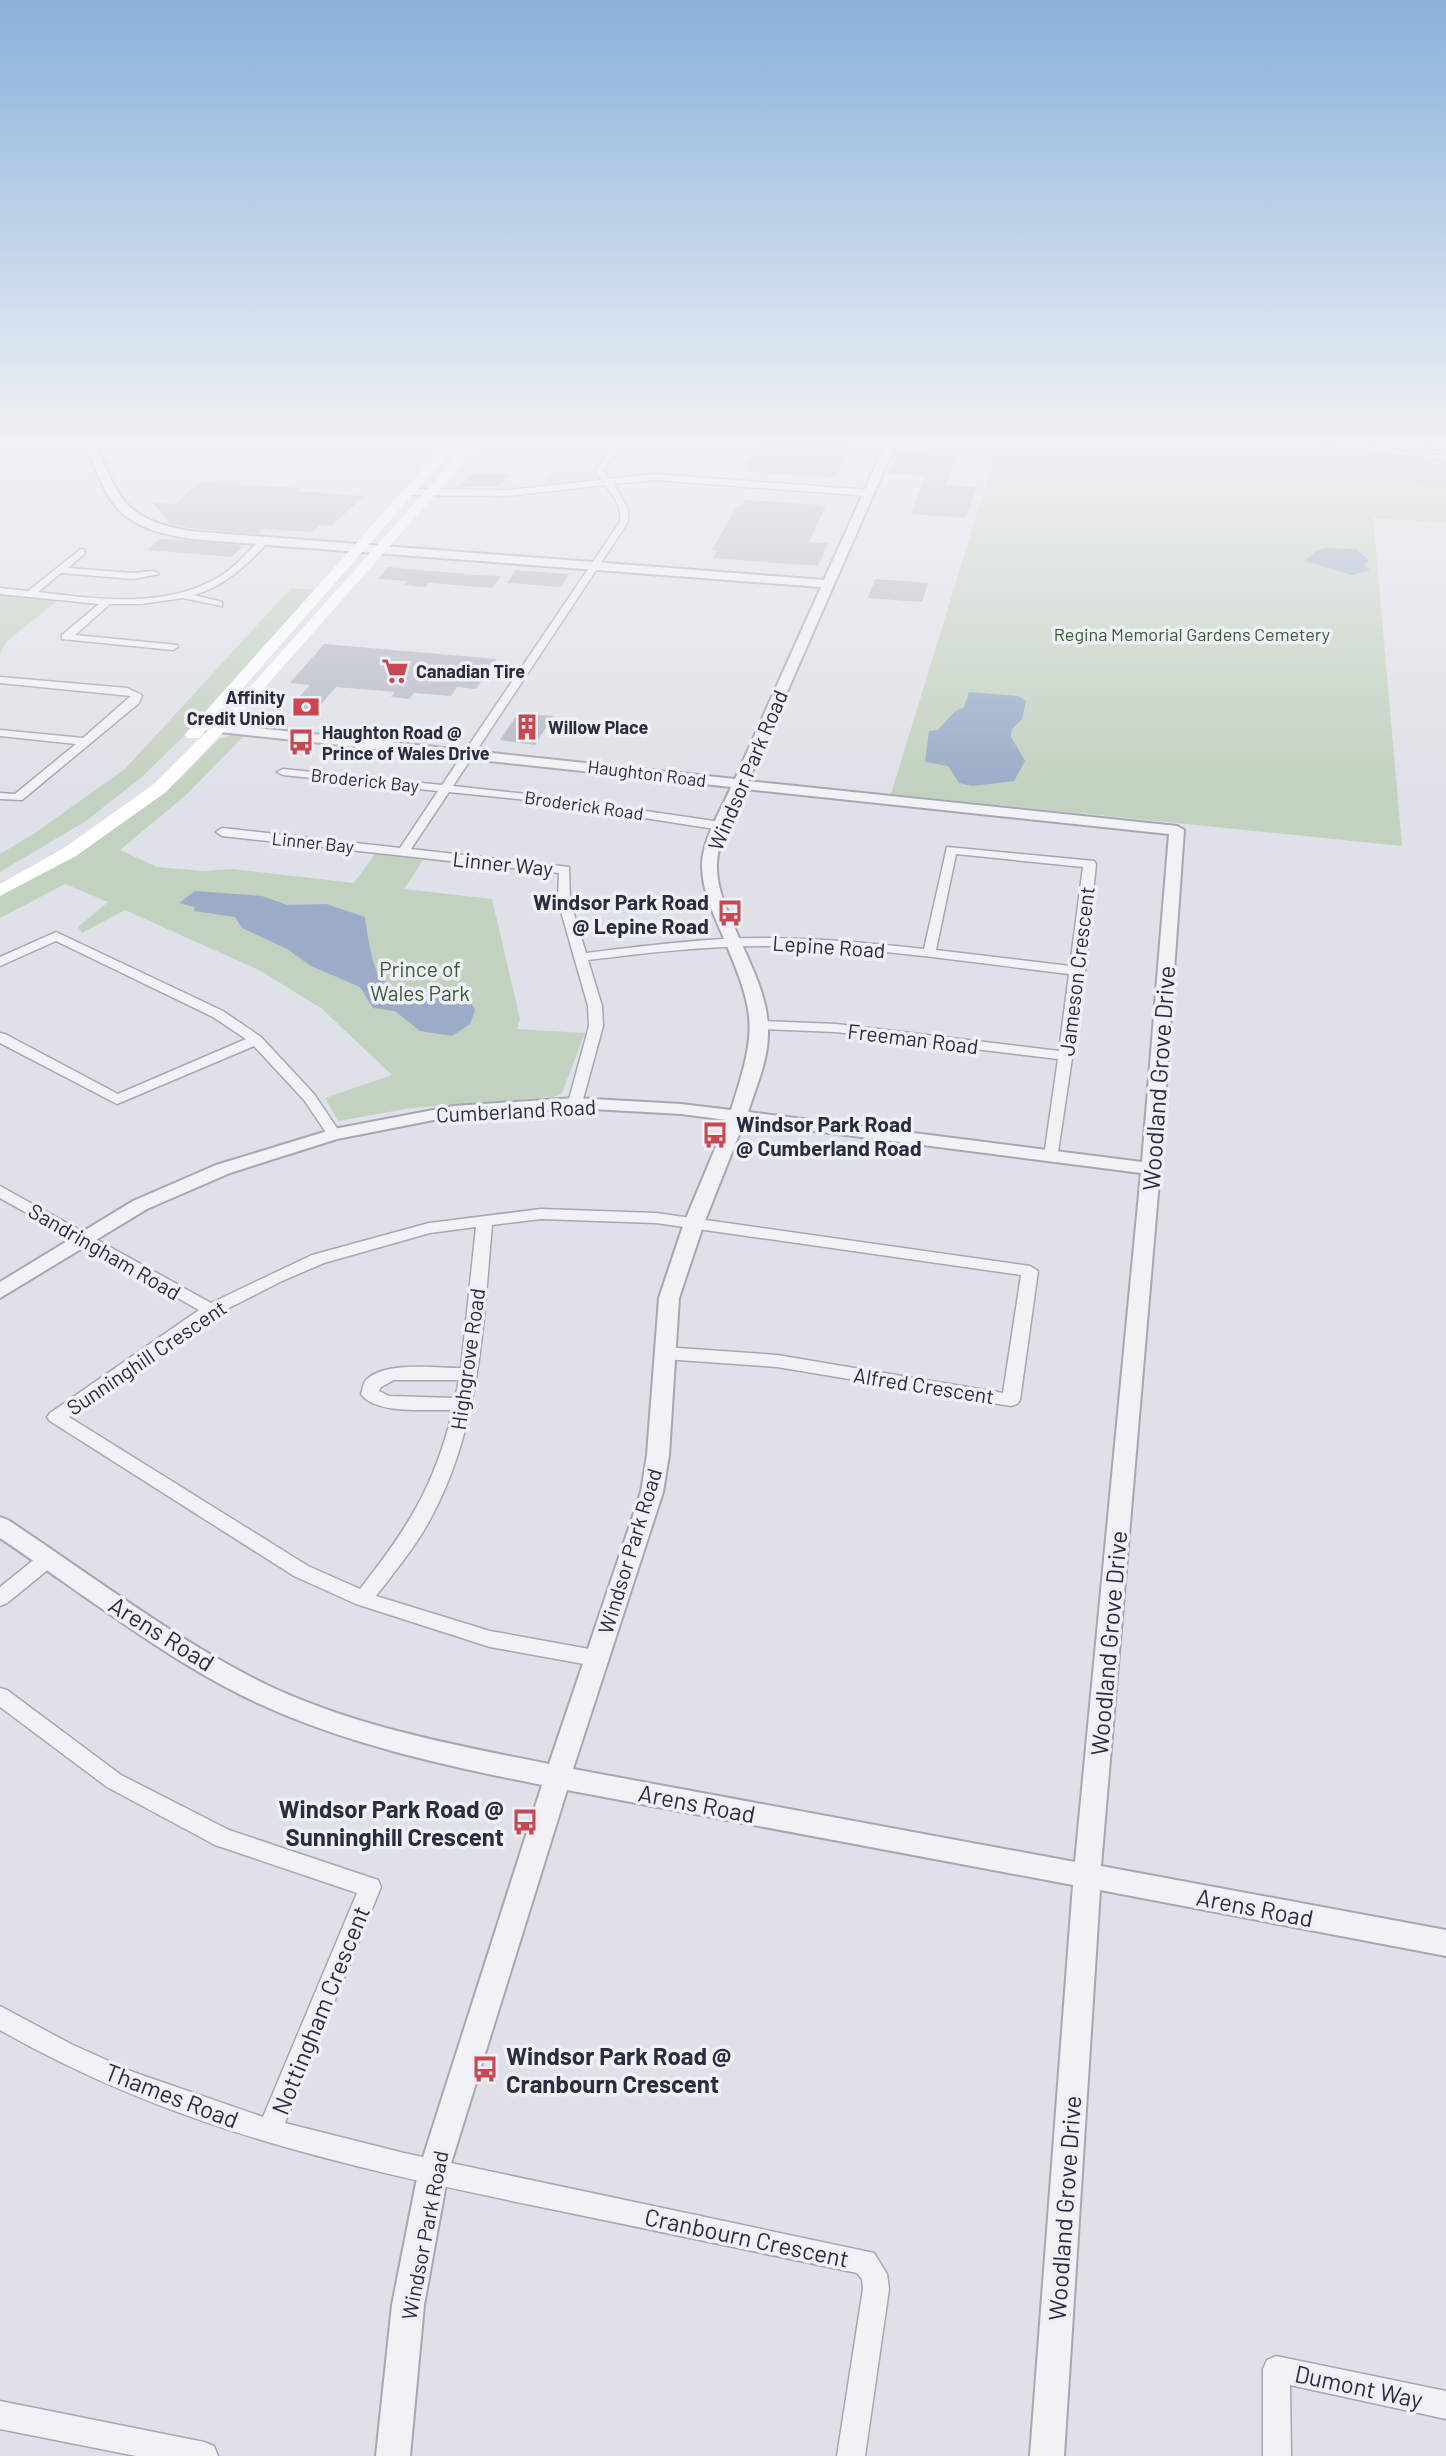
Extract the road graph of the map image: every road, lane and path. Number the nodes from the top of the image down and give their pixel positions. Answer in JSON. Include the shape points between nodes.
{"nodes":[{"id":1,"x":72,"y":560,"type":"edge"},
{"id":2,"x":243,"y":560,"type":"edge"},
{"id":3,"x":349,"y":560,"type":"edge"},
{"id":4,"x":369,"y":560,"type":"edge"},
{"id":5,"x":509,"y":560,"type":"edge"},
{"id":6,"x":600,"y":560,"type":"edge"},
{"id":7,"x":839,"y":560,"type":"edge"},
{"id":8,"x":596,"y":566,"type":"junction"},
{"id":9,"x":60,"y":570,"type":"junction"},
{"id":10,"x":154,"y":574,"type":"dead end"},
{"id":11,"x":828,"y":584,"type":"junction"},
{"id":12,"x":0,"y":591,"type":"edge"},
{"id":13,"x":30,"y":594,"type":"junction"},
{"id":14,"x":183,"y":595,"type":"junction"},
{"id":15,"x":109,"y":600,"type":"junction"},
{"id":16,"x":219,"y":604,"type":"dead end"},
{"id":17,"x":173,"y":648,"type":"dead end"},
{"id":18,"x":0,"y":680,"type":"edge"},
{"id":19,"x":201,"y":726,"type":"junction"},
{"id":20,"x":220,"y":728,"type":"junction"},
{"id":21,"x":0,"y":733,"type":"edge"},
{"id":22,"x":85,"y":742,"type":"junction"},
{"id":23,"x":471,"y":754,"type":"junction"},
{"id":24,"x":283,"y":772,"type":"dead end"},
{"id":25,"x":739,"y":785,"type":"junction"},
{"id":26,"x":446,"y":789,"type":"junction"},
{"id":27,"x":0,"y":796,"type":"edge"},
{"id":28,"x":721,"y":826,"type":"junction"},
{"id":29,"x":1177,"y":831,"type":"joint"},
{"id":30,"x":222,"y":832,"type":"dead end"},
{"id":31,"x":403,"y":852,"type":"junction"},
{"id":32,"x":0,"y":877,"type":"edge"},
{"id":33,"x":0,"y":891,"type":"edge"},
{"id":34,"x":734,"y":942,"type":"junction"},
{"id":35,"x":929,"y":954,"type":"junction"},
{"id":36,"x":581,"y":957,"type":"junction"},
{"id":37,"x":0,"y":962,"type":"edge"},
{"id":38,"x":1078,"y":971,"type":"junction"},
{"id":39,"x":760,"y":1025,"type":"junction"},
{"id":40,"x":0,"y":1037,"type":"edge"},
{"id":41,"x":256,"y":1040,"type":"junction"},
{"id":42,"x":1066,"y":1056,"type":"junction"},
{"id":43,"x":575,"y":1103,"type":"junction"},
{"id":44,"x":738,"y":1115,"type":"junction"},
{"id":45,"x":334,"y":1134,"type":"junction"},
{"id":46,"x":1052,"y":1156,"type":"junction"},
{"id":47,"x":1151,"y":1169,"type":"junction"},
{"id":48,"x":0,"y":1191,"type":"edge"},
{"id":49,"x":485,"y":1220,"type":"junction"},
{"id":50,"x":694,"y":1223,"type":"junction"},
{"id":51,"x":83,"y":1237,"type":"junction"},
{"id":52,"x":0,"y":1291,"type":"edge"},
{"id":53,"x":211,"y":1310,"type":"junction"},
{"id":54,"x":664,"y":1353,"type":"junction"},
{"id":55,"x":468,"y":1374,"type":"junction"},
{"id":56,"x":464,"y":1404,"type":"junction"},
{"id":57,"x":0,"y":1526,"type":"edge"},
{"id":58,"x":48,"y":1559,"type":"junction"},
{"id":59,"x":0,"y":1598,"type":"edge"},
{"id":60,"x":363,"y":1599,"type":"junction"},
{"id":61,"x":595,"y":1658,"type":"junction"},
{"id":62,"x":0,"y":1696,"type":"edge"},
{"id":63,"x":558,"y":1777,"type":"junction"},
{"id":64,"x":1087,"y":1876,"type":"junction"},
{"id":65,"x":1446,"y":1943,"type":"edge"},
{"id":66,"x":0,"y":2017,"type":"edge"},
{"id":67,"x":269,"y":2132,"type":"junction"},
{"id":68,"x":433,"y":2173,"type":"junction"},
{"id":69,"x":1446,"y":2404,"type":"edge"},
{"id":70,"x":0,"y":2415,"type":"edge"},
{"id":71,"x":204,"y":2456,"type":"edge"},
{"id":72,"x":393,"y":2456,"type":"edge"},
{"id":73,"x":851,"y":2456,"type":"edge"},
{"id":74,"x":1047,"y":2456,"type":"edge"},
{"id":75,"x":1277,"y":2456,"type":"edge"}],
"edges":[{"from":1,"to":9,"type":"street"},
{"from":2,"to":14,"type":"street","via":[[218,581]]},
{"from":3,"to":19,"type":"main road"},
{"from":4,"to":20,"type":"main road"},
{"from":5,"to":8,"type":"street"},
{"from":6,"to":8,"type":"street"},
{"from":7,"to":11,"type":"street","name":"Windsor Park Road"},
{"from":8,"to":11,"type":"street"},
{"from":8,"to":23,"type":"street"},
{"from":9,"to":10,"type":"street"},
{"from":9,"to":13,"type":"street"},
{"from":11,"to":25,"type":"street","name":"Windsor Park Road"},
{"from":12,"to":13,"type":"street"},
{"from":13,"to":15,"type":"street"},
{"from":14,"to":15,"type":"street"},
{"from":14,"to":16,"type":"street"},
{"from":15,"to":17,"type":"street","via":[[66,637]]},
{"from":18,"to":22,"type":"street","via":[[137,695]]},
{"from":19,"to":20,"type":"street","name":"Haughton Road"},
{"from":19,"to":32,"type":"main road","via":[[155,774],[108,813]]},
{"from":20,"to":23,"type":"street","name":"Haughton Road"},
{"from":20,"to":33,"type":"main road","via":[[160,788],[111,825]]},
{"from":21,"to":22,"type":"street"},
{"from":22,"to":27,"type":"street","via":[[18,798]]},
{"from":23,"to":25,"type":"street","name":"Haughton Road"},
{"from":23,"to":26,"type":"street"},
{"from":24,"to":26,"type":"street","name":"Broderick Bay"},
{"from":25,"to":28,"type":"street","name":"Windsor Park Road"},
{"from":25,"to":29,"type":"street","name":"Haughton Road"},
{"from":26,"to":28,"type":"street","name":"Broderick Road"},
{"from":26,"to":31,"type":"street"},
{"from":28,"to":34,"type":"street","name":"Windsor Park Road","via":[[712,847],[709,876]]},
{"from":29,"to":47,"type":"street","name":"Woodland Grove Drive"},
{"from":30,"to":31,"type":"street","name":"Linner Bay"},
{"from":31,"to":36,"type":"street","name":"Linner Way","via":[[565,870],[564,901]]},
{"from":34,"to":35,"type":"street","name":"Lepine Road","via":[[826,944]]},
{"from":34,"to":36,"type":"street","name":"Lepine Road"},
{"from":34,"to":39,"type":"street","name":"Windsor Park Road","via":[[753,989]]},
{"from":35,"to":38,"type":"street","name":"Lepine Road"},
{"from":35,"to":38,"type":"street","name":"Jameson Crescent","via":[[951,850],[1090,864]]},
{"from":36,"to":43,"type":"street","name":"Linner Way","via":[[596,1026]]},
{"from":37,"to":41,"type":"street","via":[[56,936],[218,1014]]},
{"from":38,"to":42,"type":"street","name":"Jameson Crescent"},
{"from":39,"to":42,"type":"street","name":"Freeman Road","via":[[836,1028]]},
{"from":39,"to":44,"type":"street","name":"Windsor Park Road","via":[[756,1059]]},
{"from":40,"to":41,"type":"street","via":[[117,1100]]},
{"from":41,"to":45,"type":"street","via":[[309,1097]]},
{"from":42,"to":46,"type":"street","name":"Jameson Crescent"},
{"from":43,"to":44,"type":"street","name":"Cumberland Road"},
{"from":43,"to":45,"type":"street","name":"Cumberland Road","via":[[454,1111]]},
{"from":44,"to":46,"type":"street","name":"Cumberland Road"},
{"from":44,"to":50,"type":"street","name":"Windsor Park Road"},
{"from":45,"to":51,"type":"street","name":"Cumberland Road","via":[[185,1185]]},
{"from":46,"to":47,"type":"street","name":"Cumberland Road"},
{"from":47,"to":64,"type":"street","name":"Woodland Grove Drive"},
{"from":48,"to":51,"type":"street","name":"Sandringham Road"},
{"from":49,"to":50,"type":"street","name":"Sunninghill Crescent","via":[[591,1214]]},
{"from":49,"to":53,"type":"street","name":"Sunninghill Crescent","via":[[429,1228],[318,1259]]},
{"from":49,"to":55,"type":"street","name":"Highgrove Road"},
{"from":50,"to":54,"type":"street","name":"Windsor Park Road","via":[[669,1298]]},
{"from":50,"to":54,"type":"street","name":"Alfred Crescent","via":[[1030,1271],[1011,1400],[777,1361]]},
{"from":51,"to":52,"type":"street","name":"Cumberland Road"},
{"from":51,"to":53,"type":"street","name":"Sandringham Road"},
{"from":53,"to":60,"type":"street","name":"Sunninghill Crescent","via":[[56,1417],[301,1571]]},
{"from":54,"to":61,"type":"street","name":"Windsor Park Road","via":[[652,1492]]},
{"from":55,"to":56,"type":"street","name":"Highgrove Road"},
{"from":55,"to":56,"type":"street","via":[[393,1374],[373,1383],[370,1394],[387,1402]]},
{"from":56,"to":60,"type":"street","name":"Highgrove Road","via":[[430,1502],[407,1542]]},
{"from":57,"to":58,"type":"street","name":"Arens Road"},
{"from":58,"to":59,"type":"street"},
{"from":58,"to":63,"type":"street","name":"Arens Road","via":[[192,1655],[269,1696],[357,1730]]},
{"from":60,"to":61,"type":"street","name":"Sunninghill Crescent","via":[[490,1639]]},
{"from":61,"to":63,"type":"street","name":"Windsor Park Road"},
{"from":62,"to":67,"type":"street","name":"Nottingham Crescent","via":[[114,1781],[223,1838],[370,1887]]},
{"from":63,"to":64,"type":"street","name":"Arens Road"},
{"from":63,"to":68,"type":"street","name":"Windsor Park Road"},
{"from":64,"to":65,"type":"street","name":"Arens Road"},
{"from":64,"to":74,"type":"street","name":"Woodland Grove Drive"},
{"from":66,"to":67,"type":"street","name":"Thames Road","via":[[40,2042],[155,2092]]},
{"from":67,"to":68,"type":"street","name":"Thames Road"},
{"from":68,"to":72,"type":"street","name":"Windsor Park Road","via":[[408,2305]]},
{"from":68,"to":73,"type":"street","name":"Cranbourn Crescent","via":[[865,2262],[874,2274],[876,2289]]},
{"from":69,"to":75,"type":"street","name":"Dumont Way","via":[[1276,2369]]},
{"from":70,"to":71,"type":"street"}]}
